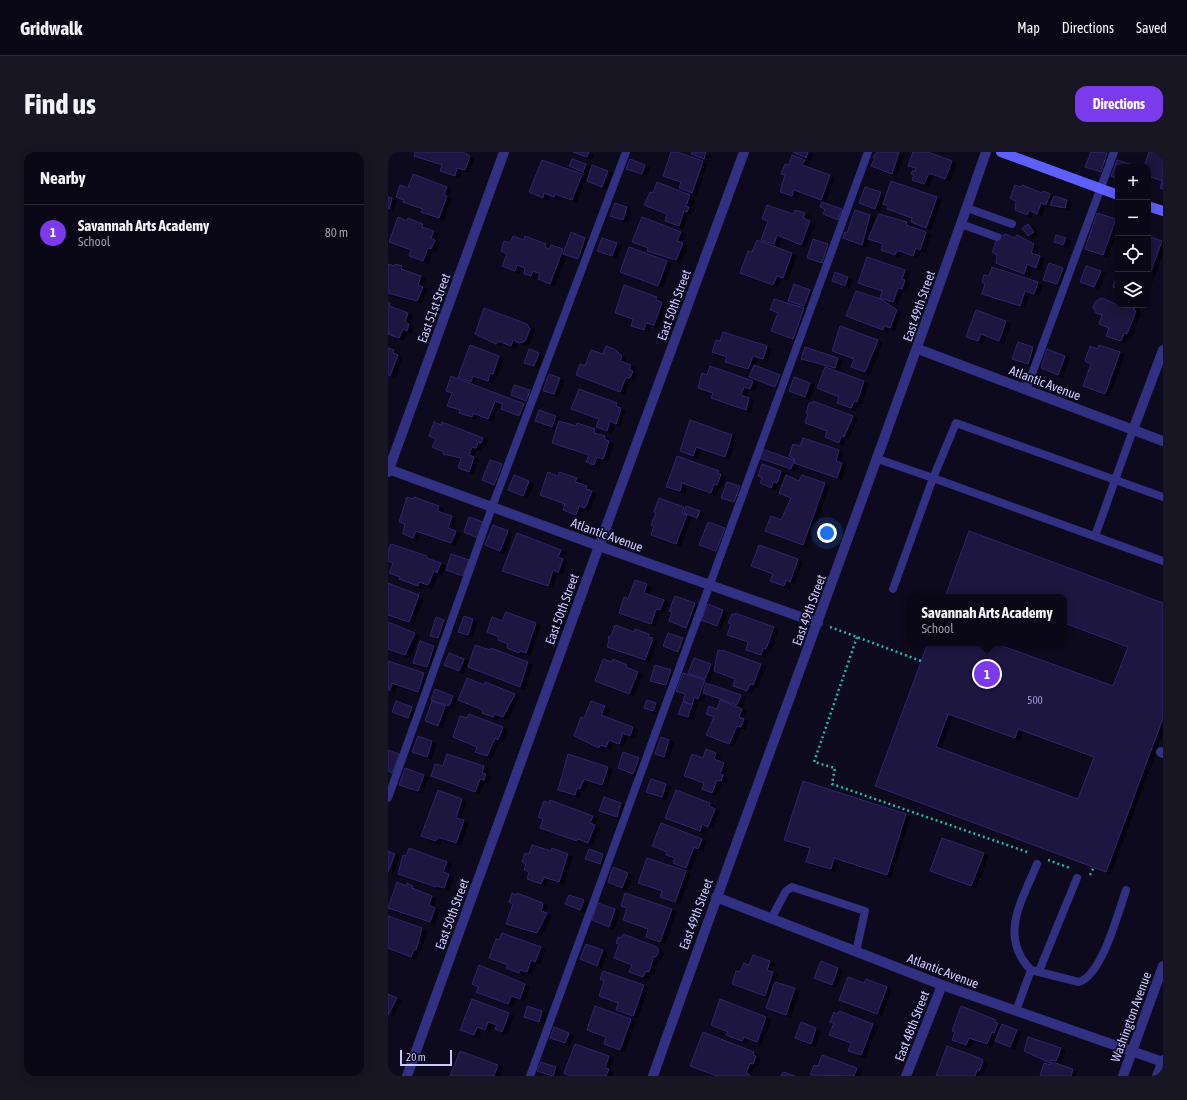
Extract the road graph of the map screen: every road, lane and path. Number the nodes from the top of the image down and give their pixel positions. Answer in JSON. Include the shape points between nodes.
{"nodes":[{"id":1,"x":504,"y":152,"type":"edge"},
{"id":2,"x":626,"y":152,"type":"edge"},
{"id":3,"x":744,"y":152,"type":"edge"},
{"id":4,"x":868,"y":152,"type":"edge"},
{"id":5,"x":986,"y":152,"type":"edge"},
{"id":6,"x":1001,"y":152,"type":"edge"},
{"id":7,"x":1114,"y":152,"type":"edge"},
{"id":8,"x":1101,"y":188,"type":"junction"},
{"id":9,"x":1115,"y":194,"type":"edge"},
{"id":10,"x":1151,"y":207,"type":"edge"},
{"id":11,"x":967,"y":208,"type":"junction"},
{"id":12,"x":1163,"y":211,"type":"edge"},
{"id":13,"x":961,"y":224,"type":"junction"},
{"id":14,"x":1012,"y":224,"type":"dead end"},
{"id":15,"x":997,"y":237,"type":"dead end"},
{"id":16,"x":918,"y":349,"type":"junction"},
{"id":17,"x":1163,"y":350,"type":"edge"},
{"id":18,"x":1026,"y":390,"type":"junction"},
{"id":19,"x":1133,"y":430,"type":"junction"},
{"id":20,"x":1163,"y":441,"type":"edge"},
{"id":21,"x":878,"y":459,"type":"junction"},
{"id":22,"x":388,"y":470,"type":"edge"},
{"id":23,"x":933,"y":478,"type":"junction"},
{"id":24,"x":1116,"y":479,"type":"junction"},
{"id":25,"x":1163,"y":497,"type":"edge"},
{"id":26,"x":492,"y":507,"type":"junction"},
{"id":27,"x":1095,"y":536,"type":"junction"},
{"id":28,"x":599,"y":546,"type":"junction"},
{"id":29,"x":1163,"y":561,"type":"edge"},
{"id":30,"x":710,"y":585,"type":"junction"},
{"id":31,"x":893,"y":589,"type":"dead end"},
{"id":32,"x":818,"y":622,"type":"junction"},
{"id":33,"x":857,"y":637,"type":"junction"},
{"id":34,"x":921,"y":661,"type":"dead end"},
{"id":35,"x":388,"y":798,"type":"edge"},
{"id":36,"x":1032,"y":854,"type":"dead end"},
{"id":37,"x":1046,"y":859,"type":"dead end"},
{"id":38,"x":1037,"y":864,"type":"dead end"},
{"id":39,"x":1094,"y":867,"type":"dead end"},
{"id":40,"x":1078,"y":873,"type":"junction"},
{"id":41,"x":1126,"y":890,"type":"dead end"},
{"id":42,"x":716,"y":897,"type":"junction"},
{"id":43,"x":771,"y":919,"type":"junction"},
{"id":44,"x":856,"y":952,"type":"junction"},
{"id":45,"x":1163,"y":966,"type":"edge"},
{"id":46,"x":1035,"y":970,"type":"junction"},
{"id":47,"x":942,"y":985,"type":"junction"},
{"id":48,"x":1016,"y":1011,"type":"junction"},
{"id":49,"x":1132,"y":1051,"type":"junction"},
{"id":50,"x":1163,"y":1062,"type":"edge"},
{"id":51,"x":407,"y":1076,"type":"edge"},
{"id":52,"x":530,"y":1076,"type":"edge"},
{"id":53,"x":653,"y":1076,"type":"edge"},
{"id":54,"x":906,"y":1076,"type":"edge"},
{"id":55,"x":1123,"y":1076,"type":"edge"},
{"id":56,"x":1157,"y":1076,"type":"edge"}],
"edges":[{"from":1,"to":22,"type":"street","name":"East 51st Street"},
{"from":2,"to":26,"type":"lane"},
{"from":3,"to":28,"type":"street","name":"East 50th Street"},
{"from":4,"to":30,"type":"lane"},
{"from":5,"to":11,"type":"street","name":"East 49th Street"},
{"from":6,"to":8,"type":"street"},
{"from":7,"to":8,"type":"lane"},
{"from":8,"to":9,"type":"street"},
{"from":8,"to":18,"type":"lane"},
{"from":10,"to":12,"type":"street"},
{"from":11,"to":13,"type":"street","name":"East 49th Street"},
{"from":11,"to":14,"type":"lane"},
{"from":13,"to":15,"type":"lane"},
{"from":13,"to":16,"type":"street","name":"East 49th Street"},
{"from":16,"to":18,"type":"street","name":"Atlantic Avenue"},
{"from":16,"to":21,"type":"street","name":"East 49th Street"},
{"from":17,"to":19,"type":"street"},
{"from":18,"to":19,"type":"street","name":"Atlantic Avenue"},
{"from":19,"to":20,"type":"street","name":"Atlantic Avenue"},
{"from":19,"to":24,"type":"lane"},
{"from":21,"to":23,"type":"lane"},
{"from":21,"to":32,"type":"street","name":"East 49th Street"},
{"from":22,"to":26,"type":"street","name":"Atlantic Avenue"},
{"from":23,"to":24,"type":"lane","via":[[956,422]]},
{"from":23,"to":27,"type":"lane"},
{"from":23,"to":31,"type":"lane"},
{"from":24,"to":25,"type":"lane"},
{"from":24,"to":27,"type":"lane"},
{"from":26,"to":28,"type":"street","name":"Atlantic Avenue"},
{"from":26,"to":35,"type":"lane"},
{"from":27,"to":29,"type":"lane"},
{"from":28,"to":30,"type":"street","name":"Atlantic Avenue"},
{"from":28,"to":51,"type":"street","name":"East 50th Street"},
{"from":30,"to":32,"type":"street","name":"Atlantic Avenue"},
{"from":30,"to":52,"type":"lane"},
{"from":32,"to":33,"type":"path"},
{"from":32,"to":42,"type":"street","name":"East 49th Street"},
{"from":33,"to":34,"type":"path"},
{"from":33,"to":36,"type":"path","via":[[814,762],[835,768],[832,784]]},
{"from":37,"to":40,"type":"path"},
{"from":38,"to":46,"type":"lane","via":[[1015,920],[1014,932],[1021,959]]},
{"from":39,"to":40,"type":"path","via":[[1090,875]]},
{"from":40,"to":46,"type":"lane"},
{"from":41,"to":46,"type":"lane","via":[[1100,962],[1087,980],[1079,982]]},
{"from":42,"to":43,"type":"street","name":"Atlantic Avenue"},
{"from":42,"to":53,"type":"street","name":"East 49th Street"},
{"from":43,"to":44,"type":"street","name":"Atlantic Avenue"},
{"from":43,"to":44,"type":"lane","via":[[786,891],[792,887],[865,911]]},
{"from":44,"to":47,"type":"street","name":"Atlantic Avenue"},
{"from":45,"to":49,"type":"street","name":"Washington Avenue"},
{"from":46,"to":48,"type":"lane"},
{"from":47,"to":48,"type":"street","name":"Atlantic Avenue"},
{"from":47,"to":54,"type":"street","name":"East 48th Street"},
{"from":48,"to":49,"type":"street","name":"Atlantic Avenue"},
{"from":49,"to":50,"type":"street","name":"Atlantic Avenue"},
{"from":49,"to":55,"type":"street","name":"Washington Avenue"},
{"from":50,"to":56,"type":"street"}]}
